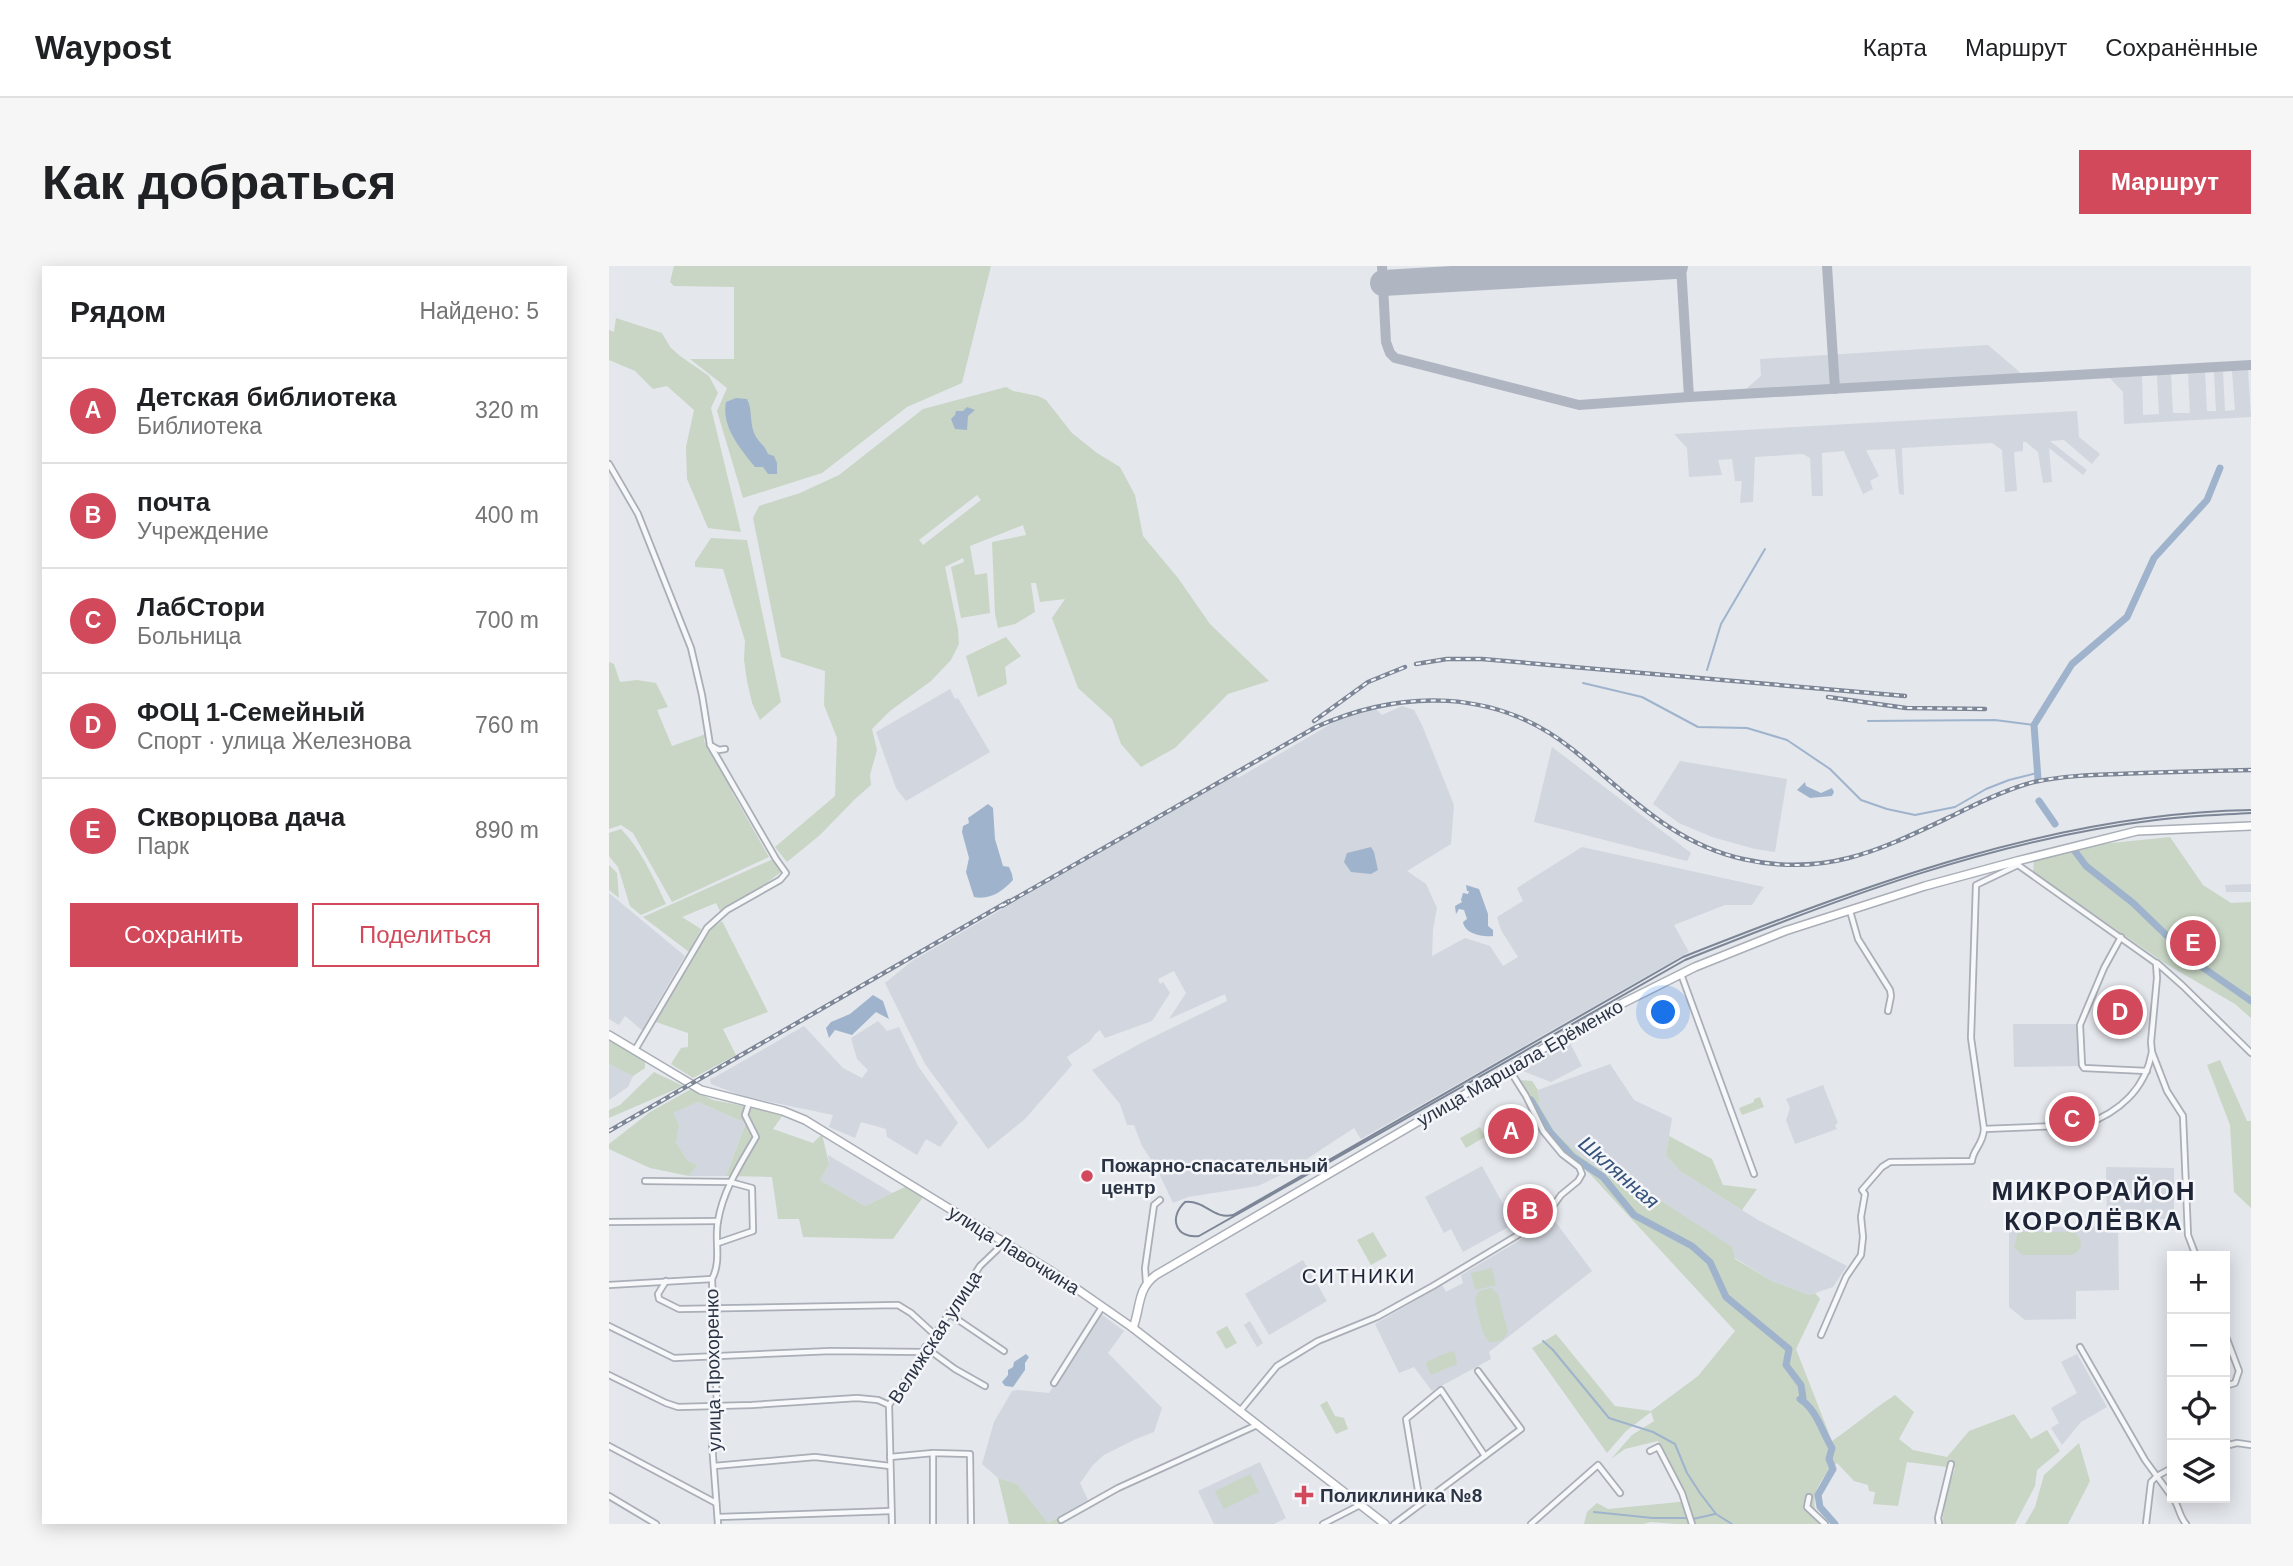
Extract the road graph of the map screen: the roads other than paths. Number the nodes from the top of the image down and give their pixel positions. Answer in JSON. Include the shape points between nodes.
{"nodes":[{"id":1,"x":609,"y":464,"type":"edge"},
{"id":2,"x":710,"y":745,"type":"junction"},
{"id":3,"x":725,"y":749,"type":"dead end"},
{"id":4,"x":2251,"y":826,"type":"edge"},
{"id":5,"x":2017,"y":863,"type":"junction"},
{"id":6,"x":1849,"y":910,"type":"junction"},
{"id":7,"x":2121,"y":937,"type":"junction"},
{"id":8,"x":2156,"y":963,"type":"junction"},
{"id":9,"x":1681,"y":973,"type":"junction"},
{"id":10,"x":1888,"y":1011,"type":"dead end"},
{"id":11,"x":609,"y":1035,"type":"edge"},
{"id":12,"x":635,"y":1051,"type":"junction"},
{"id":13,"x":2152,"y":1052,"type":"junction"},
{"id":14,"x":2251,"y":1053,"type":"edge"},
{"id":15,"x":1509,"y":1069,"type":"junction"},
{"id":16,"x":2147,"y":1071,"type":"junction"},
{"id":17,"x":748,"y":1103,"type":"junction"},
{"id":18,"x":1984,"y":1129,"type":"junction"},
{"id":19,"x":1754,"y":1174,"type":"dead end"},
{"id":20,"x":645,"y":1181,"type":"dead end"},
{"id":21,"x":730,"y":1182,"type":"junction"},
{"id":22,"x":1160,"y":1200,"type":"dead end"},
{"id":23,"x":609,"y":1222,"type":"edge"},
{"id":24,"x":718,"y":1222,"type":"junction"},
{"id":25,"x":718,"y":1243,"type":"junction"},
{"id":26,"x":1004,"y":1243,"type":"junction"},
{"id":27,"x":2194,"y":1251,"type":"edge"},
{"id":28,"x":712,"y":1279,"type":"junction"},
{"id":29,"x":666,"y":1281,"type":"junction"},
{"id":30,"x":1146,"y":1282,"type":"junction"},
{"id":31,"x":609,"y":1285,"type":"edge"},
{"id":32,"x":712,"y":1307,"type":"junction"},
{"id":33,"x":1103,"y":1307,"type":"junction"},
{"id":34,"x":948,"y":1313,"type":"junction"},
{"id":35,"x":609,"y":1326,"type":"edge"},
{"id":36,"x":1133,"y":1328,"type":"junction"},
{"id":37,"x":934,"y":1334,"type":"junction"},
{"id":38,"x":1821,"y":1335,"type":"dead end"},
{"id":39,"x":2080,"y":1347,"type":"dead end"},
{"id":40,"x":2230,"y":1347,"type":"edge"},
{"id":41,"x":924,"y":1349,"type":"junction"},
{"id":42,"x":1004,"y":1350,"type":"dead end"},
{"id":43,"x":715,"y":1356,"type":"junction"},
{"id":44,"x":1478,"y":1371,"type":"dead end"},
{"id":45,"x":609,"y":1375,"type":"edge"},
{"id":46,"x":1054,"y":1383,"type":"dead end"},
{"id":47,"x":2230,"y":1384,"type":"edge"},
{"id":48,"x":985,"y":1386,"type":"dead end"},
{"id":49,"x":889,"y":1405,"type":"junction"},
{"id":50,"x":717,"y":1406,"type":"junction"},
{"id":51,"x":1240,"y":1411,"type":"junction"},
{"id":52,"x":1257,"y":1425,"type":"junction"},
{"id":53,"x":2230,"y":1445,"type":"edge"},
{"id":54,"x":2251,"y":1445,"type":"edge"},
{"id":55,"x":609,"y":1446,"type":"edge"},
{"id":56,"x":1650,"y":1451,"type":"dead end"},
{"id":57,"x":933,"y":1453,"type":"junction"},
{"id":58,"x":1485,"y":1456,"type":"junction"},
{"id":59,"x":890,"y":1457,"type":"junction"},
{"id":60,"x":1951,"y":1464,"type":"dead end"},
{"id":61,"x":714,"y":1466,"type":"junction"},
{"id":62,"x":890,"y":1466,"type":"junction"},
{"id":63,"x":2167,"y":1471,"type":"edge"},
{"id":64,"x":2157,"y":1476,"type":"junction"},
{"id":65,"x":2167,"y":1491,"type":"edge"},
{"id":66,"x":1619,"y":1493,"type":"dead end"},
{"id":67,"x":609,"y":1496,"type":"edge"},
{"id":68,"x":1809,"y":1497,"type":"dead end"},
{"id":69,"x":716,"y":1503,"type":"junction"},
{"id":70,"x":1420,"y":1503,"type":"junction"},
{"id":71,"x":2176,"y":1503,"type":"edge"},
{"id":72,"x":1360,"y":1505,"type":"junction"},
{"id":73,"x":891,"y":1511,"type":"junction"},
{"id":74,"x":718,"y":1517,"type":"junction"},
{"id":75,"x":1061,"y":1520,"type":"dead end"},
{"id":76,"x":1692,"y":1520,"type":"edge"},
{"id":77,"x":1533,"y":1523,"type":"edge"},
{"id":78,"x":656,"y":1524,"type":"edge"},
{"id":79,"x":718,"y":1524,"type":"edge"},
{"id":80,"x":892,"y":1524,"type":"edge"},
{"id":81,"x":933,"y":1524,"type":"edge"},
{"id":82,"x":971,"y":1524,"type":"edge"},
{"id":83,"x":1323,"y":1524,"type":"edge"},
{"id":84,"x":1385,"y":1524,"type":"edge"},
{"id":85,"x":1394,"y":1524,"type":"edge"},
{"id":86,"x":1825,"y":1524,"type":"edge"},
{"id":87,"x":1939,"y":1524,"type":"edge"},
{"id":88,"x":2146,"y":1524,"type":"edge"},
{"id":89,"x":2186,"y":1524,"type":"edge"}],
"edges":[{"from":1,"to":2,"type":"street","via":[[638,514],[691,648]]},
{"from":2,"to":3,"type":"street"},
{"from":2,"to":12,"type":"street","via":[[786,873],[727,910],[708,928]]},
{"from":4,"to":5,"type":"main road","name":"улица Маршала Ерёменко","via":[[2137,831]]},
{"from":5,"to":6,"type":"main road","name":"улица Маршала Ерёменко"},
{"from":5,"to":7,"type":"street"},
{"from":5,"to":18,"type":"street","via":[[1976,885],[1971,1038]]},
{"from":6,"to":9,"type":"main road","name":"улица Маршала Ерёменко"},
{"from":6,"to":10,"type":"street","via":[[1858,939],[1890,990]]},
{"from":7,"to":8,"type":"street"},
{"from":7,"to":16,"type":"street","via":[[2080,1025],[2081,1065]]},
{"from":8,"to":13,"type":"street"},
{"from":8,"to":14,"type":"street"},
{"from":9,"to":15,"type":"main road","name":"улица Маршала Ерёменко"},
{"from":9,"to":19,"type":"street"},
{"from":11,"to":12,"type":"main road","name":"улица Лавочкина"},
{"from":12,"to":17,"type":"main road","name":"улица Лавочкина","via":[[701,1090]]},
{"from":13,"to":16,"type":"street"},
{"from":13,"to":27,"type":"street","via":[[2167,1091],[2183,1116],[2188,1235]]},
{"from":15,"to":30,"type":"main road","name":"улица Маршала Ерёменко"},
{"from":15,"to":51,"type":"street","via":[[1543,1131],[1579,1167],[1578,1181],[1560,1195],[1543,1220],[1386,1312],[1318,1341],[1277,1366]]},
{"from":16,"to":18,"type":"street","via":[[2115,1111],[2084,1125]]},
{"from":17,"to":21,"type":"street","name":"улица Прохоренко","via":[[744,1115],[756,1137]]},
{"from":17,"to":26,"type":"main road","name":"улица Лавочкина","via":[[805,1120]]},
{"from":18,"to":38,"type":"street","via":[[1972,1161],[1890,1162],[1863,1190],[1861,1255],[1846,1277]]},
{"from":20,"to":21,"type":"street"},
{"from":21,"to":24,"type":"street","name":"улица Прохоренко"},
{"from":21,"to":25,"type":"street","via":[[752,1188],[753,1231]]},
{"from":22,"to":30,"type":"street","via":[[1154,1205]]},
{"from":23,"to":24,"type":"street"},
{"from":24,"to":25,"type":"street","name":"улица Прохоренко"},
{"from":25,"to":28,"type":"street","name":"улица Прохоренко"},
{"from":26,"to":33,"type":"main road","name":"улица Лавочкина"},
{"from":26,"to":34,"type":"street","name":"Велижская улица","via":[[980,1266]]},
{"from":28,"to":29,"type":"street"},
{"from":28,"to":32,"type":"street","name":"улица Прохоренко"},
{"from":29,"to":31,"type":"street"},
{"from":29,"to":32,"type":"street","via":[[659,1299],[679,1309]]},
{"from":30,"to":36,"type":"main road"},
{"from":32,"to":37,"type":"street","via":[[898,1304]]},
{"from":32,"to":43,"type":"street","name":"улица Прохоренко"},
{"from":33,"to":36,"type":"main road","name":"улица Лавочкина"},
{"from":33,"to":46,"type":"street"},
{"from":34,"to":37,"type":"street","name":"Велижская улица"},
{"from":34,"to":42,"type":"street"},
{"from":35,"to":43,"type":"street","via":[[674,1358]]},
{"from":36,"to":51,"type":"main road","name":"улица Лавочкина"},
{"from":37,"to":41,"type":"street","name":"Велижская улица"},
{"from":39,"to":64,"type":"street"},
{"from":40,"to":47,"type":"street","via":[[2239,1371]]},
{"from":41,"to":43,"type":"street"},
{"from":41,"to":48,"type":"street"},
{"from":41,"to":49,"type":"street","name":"Велижская улица"},
{"from":43,"to":50,"type":"street","name":"улица Прохоренко"},
{"from":44,"to":58,"type":"street","via":[[1521,1429]]},
{"from":45,"to":50,"type":"street","via":[[678,1407]]},
{"from":49,"to":50,"type":"street","via":[[857,1398]]},
{"from":49,"to":59,"type":"street","name":"Велижская улица"},
{"from":50,"to":61,"type":"street","name":"улица Прохоренко"},
{"from":51,"to":52,"type":"main road","name":"улица Лавочкина"},
{"from":52,"to":72,"type":"main road","name":"улица Лавочкина"},
{"from":52,"to":75,"type":"street","via":[[1118,1488]]},
{"from":53,"to":54,"type":"street"},
{"from":55,"to":69,"type":"street"},
{"from":56,"to":76,"type":"street","via":[[1658,1447]]},
{"from":57,"to":59,"type":"street"},
{"from":57,"to":81,"type":"street"},
{"from":57,"to":82,"type":"street","via":[[970,1454]]},
{"from":58,"to":70,"type":"street"},
{"from":58,"to":70,"type":"street","via":[[1441,1391],[1406,1419]]},
{"from":59,"to":62,"type":"street","name":"Велижская улица"},
{"from":60,"to":87,"type":"street"},
{"from":61,"to":62,"type":"street","via":[[815,1457]]},
{"from":61,"to":69,"type":"street","name":"улица Прохоренко"},
{"from":62,"to":73,"type":"street","name":"Велижская улица"},
{"from":63,"to":64,"type":"street"},
{"from":64,"to":65,"type":"street"},
{"from":64,"to":88,"type":"street","via":[[2151,1482]]},
{"from":66,"to":77,"type":"street","via":[[1598,1465]]},
{"from":67,"to":78,"type":"street"},
{"from":68,"to":86,"type":"street","via":[[1807,1507]]},
{"from":69,"to":74,"type":"street","name":"улица Прохоренко"},
{"from":70,"to":85,"type":"street"},
{"from":71,"to":89,"type":"street"},
{"from":72,"to":83,"type":"street"},
{"from":72,"to":84,"type":"main road","name":"улица Лавочкина"},
{"from":73,"to":74,"type":"street"},
{"from":73,"to":80,"type":"street","name":"Велижская улица"},
{"from":74,"to":79,"type":"street","name":"улица Прохоренко"}]}
